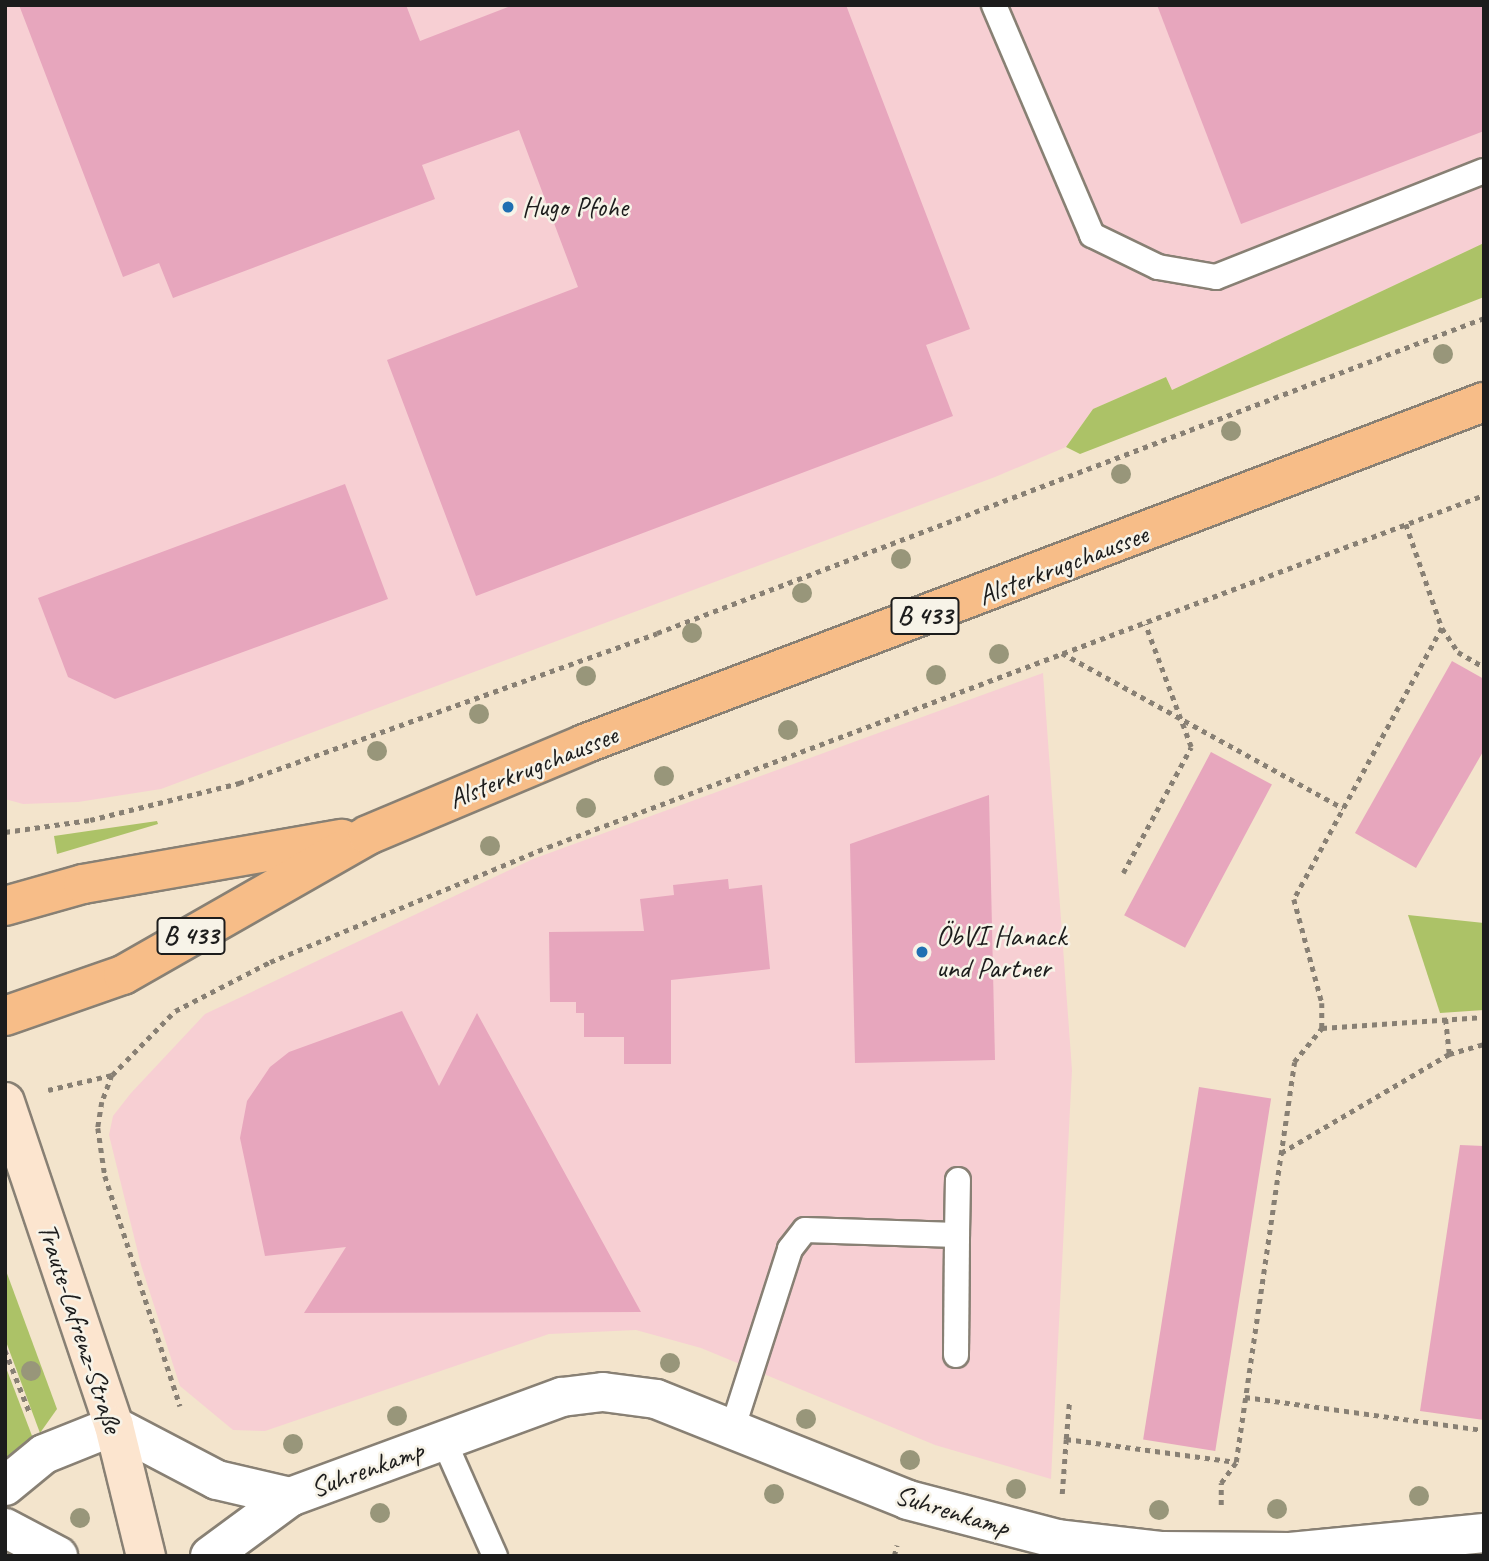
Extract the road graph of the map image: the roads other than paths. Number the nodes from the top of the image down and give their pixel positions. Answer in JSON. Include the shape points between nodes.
{"nodes":[{"id":1,"x":994,"y":5,"type":"edge"},
{"id":2,"x":1484,"y":171,"type":"edge"},
{"id":3,"x":1484,"y":402,"type":"edge"},
{"id":4,"x":368,"y":835,"type":"junction"},
{"id":5,"x":5,"y":906,"type":"edge"},
{"id":6,"x":5,"y":1016,"type":"edge"},
{"id":7,"x":5,"y":1102,"type":"edge"},
{"id":8,"x":958,"y":1180,"type":"dead end"},
{"id":9,"x":957,"y":1235,"type":"junction"},
{"id":10,"x":956,"y":1355,"type":"dead end"},
{"id":11,"x":114,"y":1426,"type":"junction"},
{"id":12,"x":732,"y":1430,"type":"junction"},
{"id":13,"x":444,"y":1441,"type":"junction"},
{"id":14,"x":5,"y":1486,"type":"edge"},
{"id":15,"x":290,"y":1497,"type":"junction"},
{"id":16,"x":5,"y":1528,"type":"edge"},
{"id":17,"x":1484,"y":1533,"type":"edge"},
{"id":18,"x":58,"y":1556,"type":"edge"},
{"id":19,"x":146,"y":1556,"type":"edge"},
{"id":20,"x":210,"y":1556,"type":"edge"},
{"id":21,"x":495,"y":1556,"type":"edge"}],
"edges":[{"from":1,"to":2,"type":"lane","via":[[1092,235],[1158,267],[1216,277]]},
{"from":3,"to":4,"type":"main road","name":"Alsterkrugchaussee","number":"B 433","via":[[584,744]]},
{"from":4,"to":5,"type":"main road","name":"Alsterkrugchaussee","number":"B 433","via":[[83,884]]},
{"from":4,"to":6,"type":"main road","name":"Alsterkrugchaussee","number":"B 433","via":[[124,975]]},
{"from":7,"to":11,"type":"main road","name":"Traute-Lafrenz-Straße"},
{"from":8,"to":9,"type":"lane"},
{"from":9,"to":10,"type":"lane"},
{"from":9,"to":12,"type":"lane","via":[[806,1230],[790,1249]]},
{"from":11,"to":14,"type":"street","via":[[44,1454]]},
{"from":11,"to":15,"type":"street","name":"Suhrenkamp","via":[[217,1480]]},
{"from":11,"to":19,"type":"main road","name":"Traute-Lafrenz-Straße"},
{"from":12,"to":13,"type":"street","name":"Suhrenkamp","via":[[656,1399],[603,1392],[562,1397]]},
{"from":12,"to":17,"type":"street","name":"Suhrenkamp","via":[[908,1500],[1058,1539],[1220,1553],[1290,1552]]},
{"from":13,"to":15,"type":"street","name":"Suhrenkamp"},
{"from":13,"to":21,"type":"lane","name":"Suhrenkamp"},
{"from":15,"to":20,"type":"street","name":"Suhrenkamp"},
{"from":16,"to":18,"type":"street"}]}
